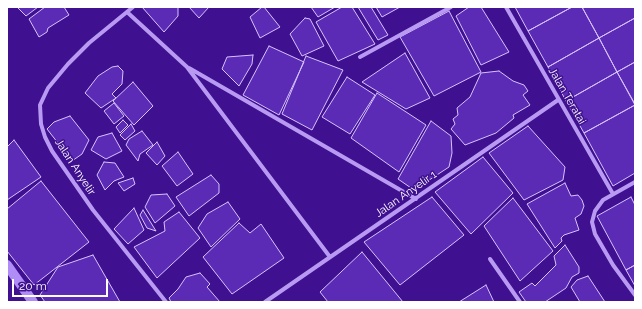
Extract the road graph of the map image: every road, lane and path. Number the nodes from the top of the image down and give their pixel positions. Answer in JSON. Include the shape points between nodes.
{"nodes":[{"id":1,"x":133,"y":7,"type":"edge"},
{"id":2,"x":451,"y":7,"type":"edge"},
{"id":3,"x":506,"y":7,"type":"edge"},
{"id":4,"x":127,"y":12,"type":"junction"},
{"id":5,"x":360,"y":57,"type":"dead end"},
{"id":6,"x":187,"y":67,"type":"junction"},
{"id":7,"x":558,"y":100,"type":"junction"},
{"id":8,"x":635,"y":182,"type":"edge"},
{"id":9,"x":613,"y":194,"type":"junction"},
{"id":10,"x":416,"y":198,"type":"junction"},
{"id":11,"x":330,"y":257,"type":"junction"},
{"id":12,"x":490,"y":260,"type":"dead end"},
{"id":13,"x":635,"y":295,"type":"edge"},
{"id":14,"x":166,"y":302,"type":"edge"},
{"id":15,"x":265,"y":302,"type":"edge"},
{"id":16,"x":520,"y":302,"type":"edge"}],
"edges":[{"from":1,"to":4,"type":"street","name":"Jalan Anyelir"},
{"from":2,"to":5,"type":"street"},
{"from":3,"to":7,"type":"street","name":"Jalan Teratai"},
{"from":4,"to":6,"type":"street"},
{"from":4,"to":14,"type":"street","name":"Jalan Anyelir","via":[[89,43],[48,88],[40,105],[41,124],[52,151],[92,210]]},
{"from":6,"to":10,"type":"street"},
{"from":6,"to":11,"type":"street"},
{"from":7,"to":9,"type":"street","name":"Jalan Teratai"},
{"from":7,"to":10,"type":"street","name":"Jalan Anyelir 1"},
{"from":8,"to":9,"type":"street"},
{"from":9,"to":13,"type":"street","via":[[603,200],[595,211],[592,222],[595,234],[613,265]]},
{"from":10,"to":11,"type":"street","name":"Jalan Anyelir 1"},
{"from":11,"to":15,"type":"street","name":"Jalan Anyelir 1"},
{"from":12,"to":16,"type":"street"}]}
